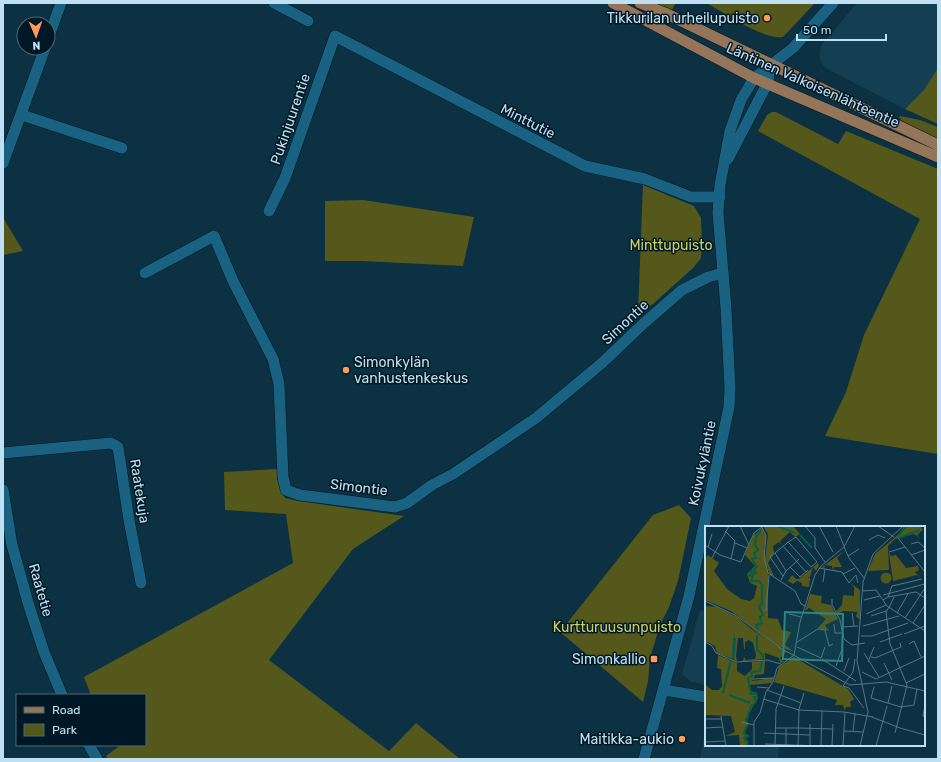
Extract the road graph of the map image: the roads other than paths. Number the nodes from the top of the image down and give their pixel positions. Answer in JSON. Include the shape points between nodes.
{"nodes":[{"id":1,"x":61,"y":3,"type":"edge"},
{"id":2,"x":274,"y":3,"type":"edge"},
{"id":3,"x":613,"y":3,"type":"edge"},
{"id":4,"x":640,"y":3,"type":"edge"},
{"id":5,"x":833,"y":3,"type":"edge"},
{"id":6,"x":56,"y":17,"type":"edge"},
{"id":7,"x":308,"y":21,"type":"dead end"},
{"id":8,"x":335,"y":36,"type":"joint"},
{"id":9,"x":42,"y":56,"type":"edge"},
{"id":10,"x":771,"y":65,"type":"junction"},
{"id":11,"x":754,"y":78,"type":"junction"},
{"id":12,"x":767,"y":84,"type":"junction"},
{"id":13,"x":22,"y":115,"type":"junction"},
{"id":14,"x":938,"y":145,"type":"edge"},
{"id":15,"x":122,"y":148,"type":"dead end"},
{"id":16,"x":938,"y":157,"type":"edge"},
{"id":17,"x":3,"y":163,"type":"edge"},
{"id":18,"x":724,"y":167,"type":"junction"},
{"id":19,"x":720,"y":197,"type":"junction"},
{"id":20,"x":269,"y":211,"type":"dead end"},
{"id":21,"x":145,"y":272,"type":"dead end"},
{"id":22,"x":723,"y":272,"type":"junction"},
{"id":23,"x":3,"y":453,"type":"edge"},
{"id":24,"x":3,"y":490,"type":"edge"},
{"id":25,"x":8,"y":546,"type":"edge"},
{"id":26,"x":142,"y":583,"type":"dead end"},
{"id":27,"x":664,"y":690,"type":"junction"},
{"id":28,"x":62,"y":694,"type":"edge"},
{"id":29,"x":705,"y":697,"type":"edge"},
{"id":30,"x":90,"y":746,"type":"edge"},
{"id":31,"x":97,"y":759,"type":"edge"},
{"id":32,"x":644,"y":759,"type":"edge"}],
"edges":[{"from":1,"to":6,"type":"street"},
{"from":2,"to":7,"type":"street"},
{"from":3,"to":11,"type":"main road","name":"Läntinen Valkoisenlähteentie"},
{"from":4,"to":10,"type":"main road","name":"Läntinen Valkoisenlähteentie"},
{"from":5,"to":10,"type":"street","via":[[793,48]]},
{"from":8,"to":19,"type":"street","name":"Minttutie","via":[[584,166],[645,179],[691,197]]},
{"from":8,"to":20,"type":"street","name":"Pukinjuurentie","via":[[285,178]]},
{"from":9,"to":13,"type":"street"},
{"from":10,"to":11,"type":"street","name":"Koivukyläntie"},
{"from":10,"to":12,"type":"street","name":"Koivukyläntie"},
{"from":10,"to":14,"type":"main road","name":"Läntinen Valkoisenlähteentie"},
{"from":11,"to":12,"type":"main road","name":"Läntinen Valkoisenlähteentie"},
{"from":11,"to":18,"type":"street","name":"Koivukyläntie","via":[[741,100],[730,131]]},
{"from":12,"to":16,"type":"main road","name":"Läntinen Valkoisenlähteentie"},
{"from":12,"to":18,"type":"street","name":"Koivukyläntie"},
{"from":13,"to":15,"type":"street"},
{"from":13,"to":17,"type":"street"},
{"from":18,"to":19,"type":"street","name":"Koivukyläntie"},
{"from":19,"to":22,"type":"street","name":"Koivukyläntie","via":[[718,213]]},
{"from":21,"to":22,"type":"street","name":"Simontie","via":[[214,236],[233,281],[273,358],[279,384],[283,477],[286,490],[300,495],[395,507],[407,503],[453,474],[536,418],[602,363],[682,290]]},
{"from":22,"to":27,"type":"street","name":"Koivukyläntie","via":[[729,407],[689,596]]},
{"from":23,"to":26,"type":"street","name":"Raatekuja","via":[[112,443],[118,447]]},
{"from":24,"to":25,"type":"street","name":"Raatetie"},
{"from":25,"to":28,"type":"street","name":"Raatetie","via":[[44,652]]},
{"from":27,"to":29,"type":"street"},
{"from":27,"to":32,"type":"street","name":"Koivukyläntie"},
{"from":30,"to":31,"type":"street"}]}
